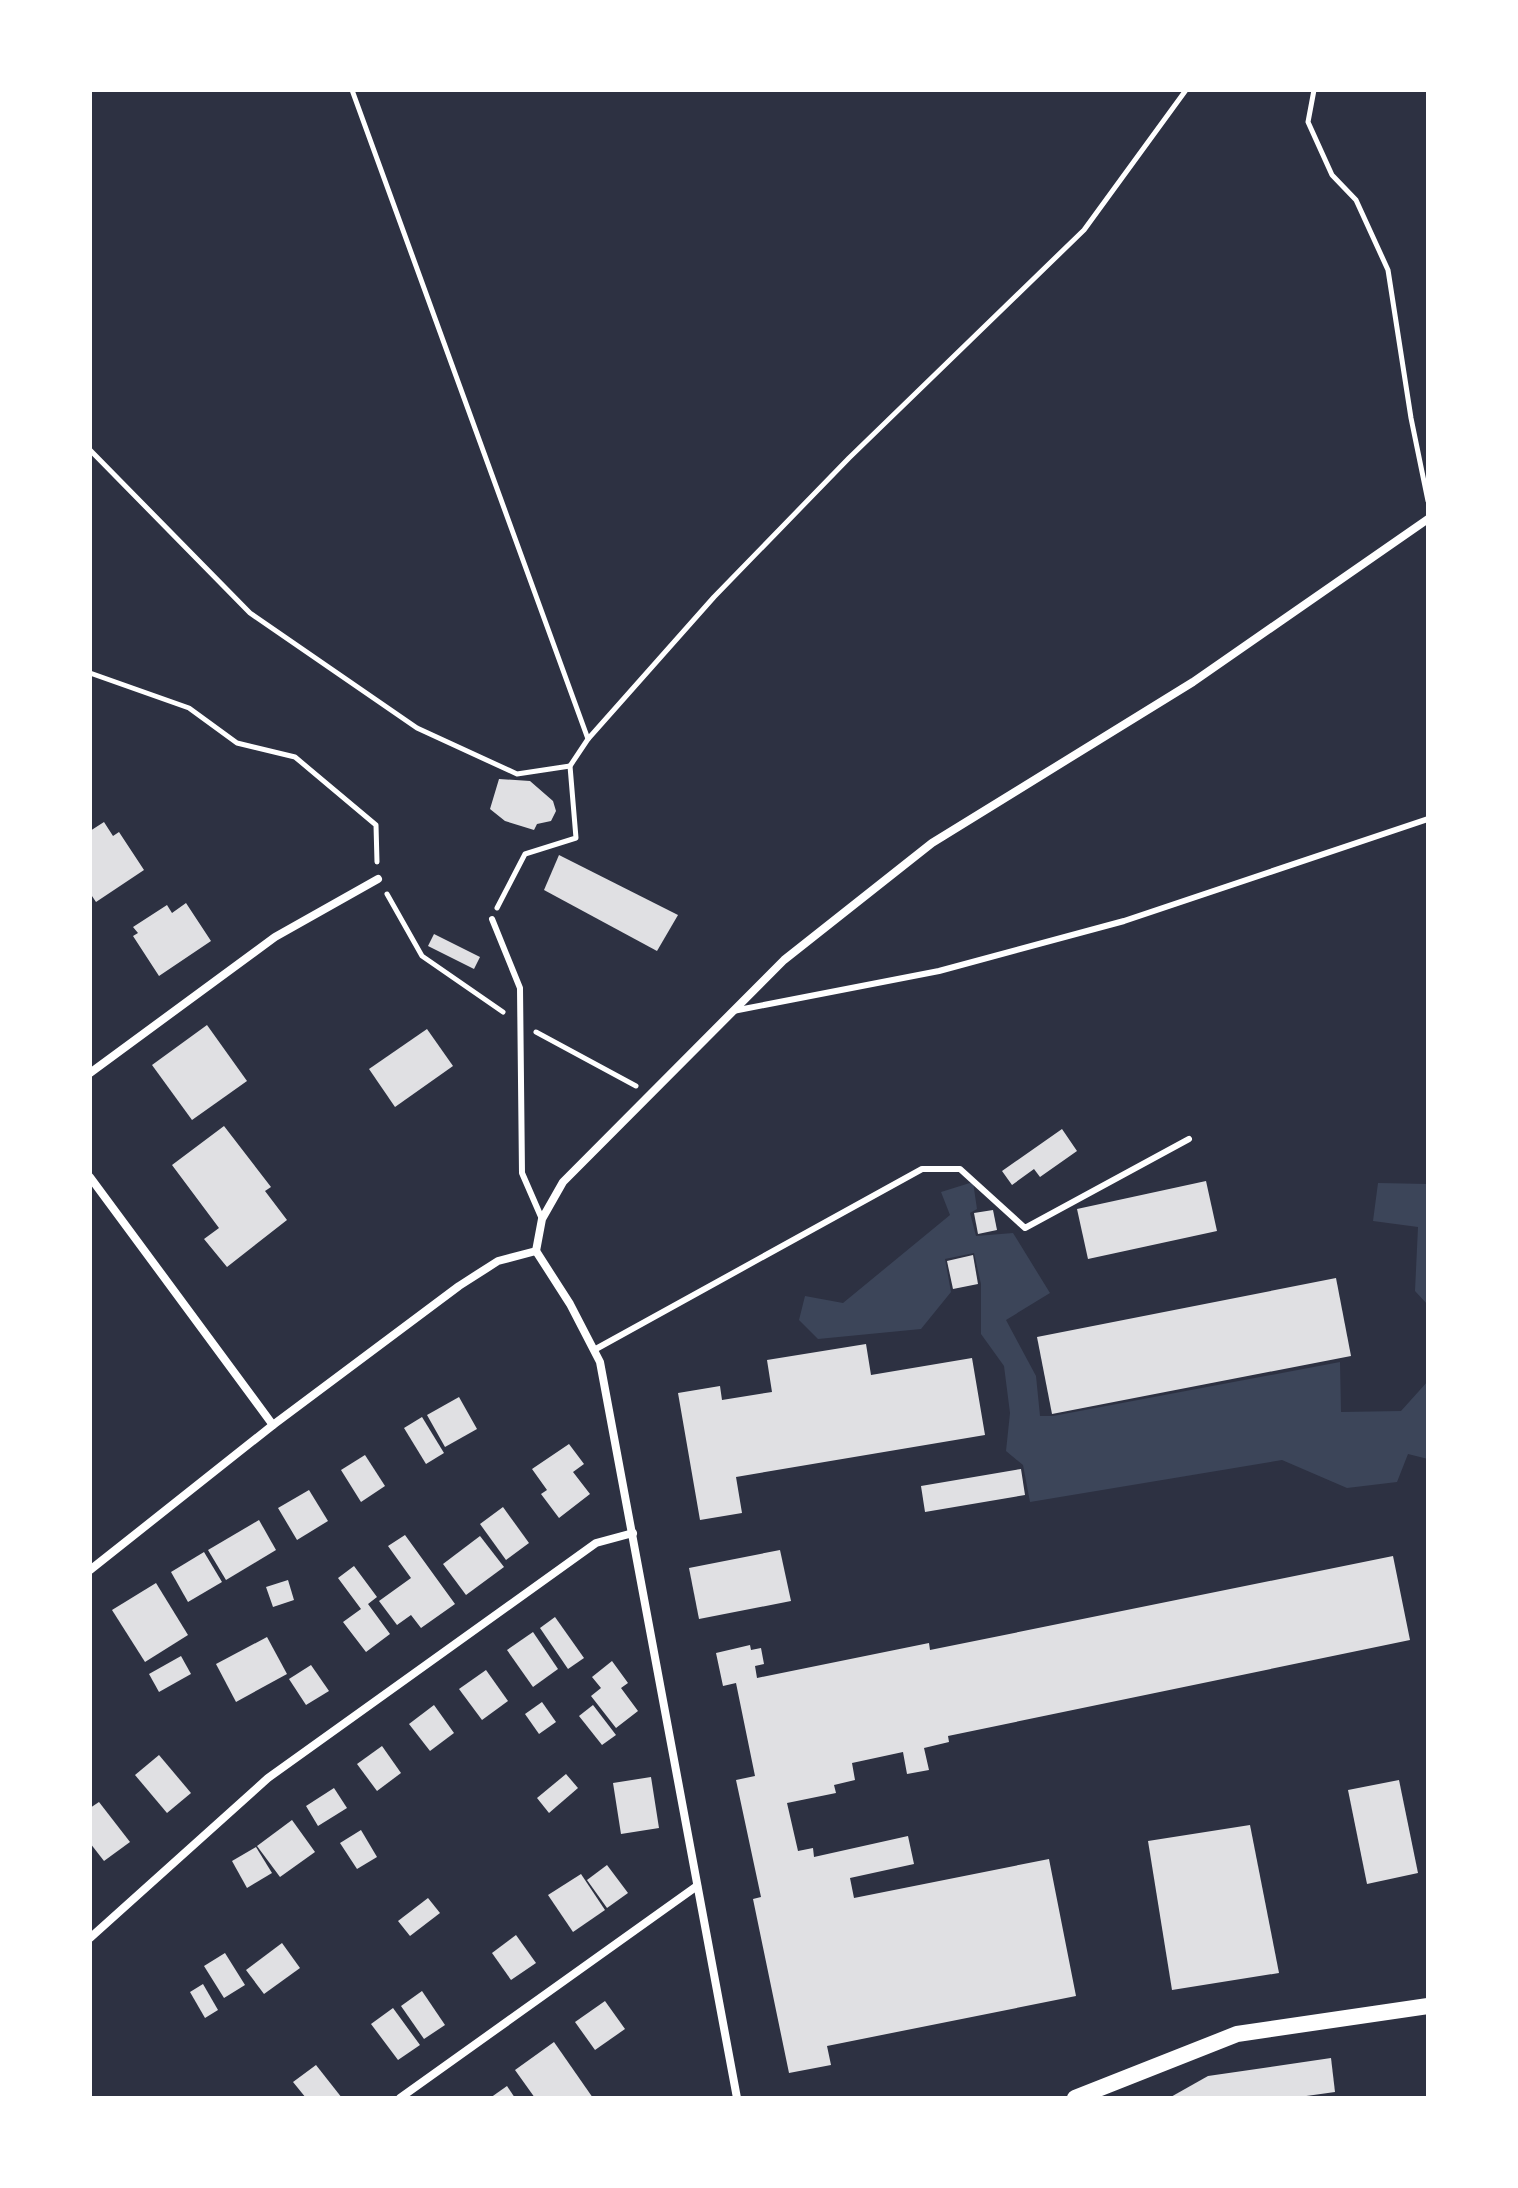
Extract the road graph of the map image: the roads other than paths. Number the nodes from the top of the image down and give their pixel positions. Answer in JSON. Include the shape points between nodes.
{"nodes":[{"id":1,"x":1428,"y":519,"type":"edge"},
{"id":2,"x":1428,"y":819,"type":"edge"},
{"id":3,"x":378,"y":879,"type":"dead end"},
{"id":4,"x":492,"y":919,"type":"road end"},
{"id":5,"x":733,"y":1011,"type":"junction"},
{"id":6,"x":90,"y":1073,"type":"edge"},
{"id":7,"x":1189,"y":1139,"type":"dead end"},
{"id":8,"x":90,"y":1177,"type":"edge"},
{"id":9,"x":542,"y":1219,"type":"junction"},
{"id":10,"x":536,"y":1251,"type":"junction"},
{"id":11,"x":594,"y":1350,"type":"junction"},
{"id":12,"x":273,"y":1425,"type":"junction"},
{"id":13,"x":633,"y":1533,"type":"junction"},
{"id":14,"x":90,"y":1570,"type":"edge"},
{"id":15,"x":697,"y":1886,"type":"junction"},
{"id":16,"x":90,"y":1938,"type":"edge"},
{"id":17,"x":1428,"y":2006,"type":"edge"},
{"id":18,"x":413,"y":2088,"type":"junction"},
{"id":19,"x":400,"y":2098,"type":"edge"},
{"id":20,"x":418,"y":2098,"type":"edge"},
{"id":21,"x":737,"y":2098,"type":"edge"},
{"id":22,"x":1075,"y":2098,"type":"edge"}],
"edges":[{"from":1,"to":5,"type":"street","via":[[1193,682],[932,843],[784,960]]},
{"from":2,"to":5,"type":"lane","via":[[1124,921],[939,971]]},
{"from":3,"to":6,"type":"street","via":[[275,937]]},
{"from":4,"to":9,"type":"lane","via":[[520,988],[522,1173]]},
{"from":5,"to":9,"type":"street","via":[[563,1182]]},
{"from":7,"to":11,"type":"lane","via":[[1025,1228],[960,1169],[922,1169]]},
{"from":8,"to":12,"type":"street"},
{"from":9,"to":10,"type":"street"},
{"from":10,"to":11,"type":"street"},
{"from":10,"to":12,"type":"street","via":[[498,1261],[459,1286]]},
{"from":11,"to":13,"type":"street"},
{"from":12,"to":14,"type":"street"},
{"from":13,"to":15,"type":"street"},
{"from":13,"to":16,"type":"street","via":[[596,1543],[268,1778]]},
{"from":15,"to":18,"type":"street"},
{"from":15,"to":21,"type":"street"},
{"from":17,"to":22,"type":"main road","via":[[1237,2034]]},
{"from":18,"to":19,"type":"street"},
{"from":18,"to":20,"type":"lane"}]}
